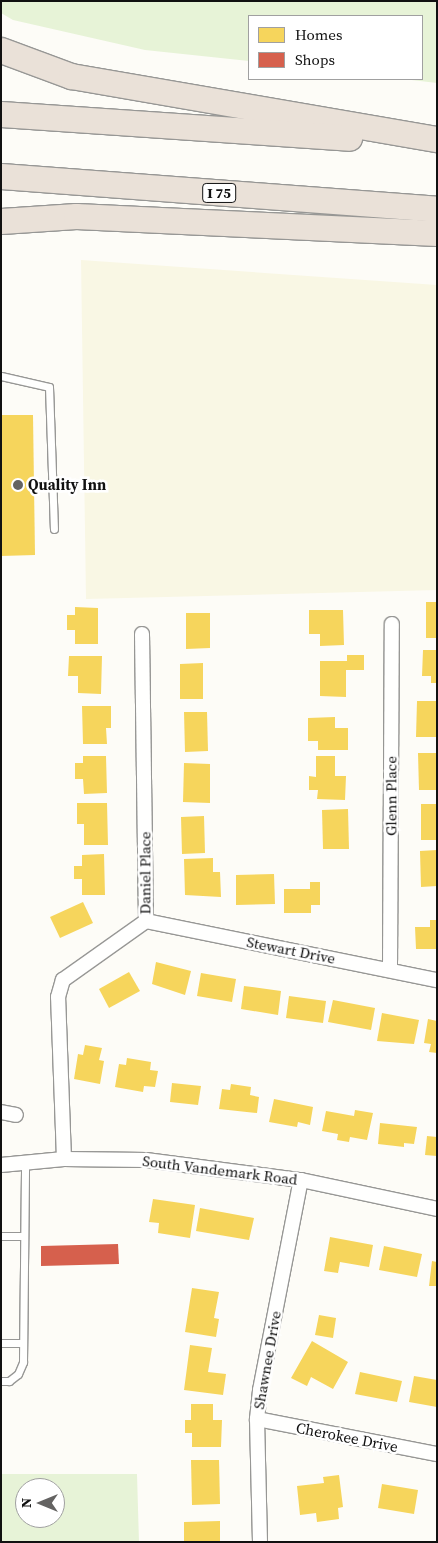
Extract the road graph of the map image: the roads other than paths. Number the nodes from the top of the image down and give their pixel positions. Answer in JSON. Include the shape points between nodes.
{"nodes":[{"id":1,"x":1,"y":50,"type":"edge"},
{"id":2,"x":1,"y":114,"type":"edge"},
{"id":3,"x":437,"y":139,"type":"edge"},
{"id":4,"x":437,"y":144,"type":"edge"},
{"id":5,"x":1,"y":176,"type":"edge"},
{"id":6,"x":437,"y":209,"type":"edge"},
{"id":7,"x":1,"y":221,"type":"edge"},
{"id":8,"x":437,"y":233,"type":"edge"},
{"id":9,"x":1,"y":376,"type":"edge"},
{"id":10,"x":54,"y":528,"type":"dead end"},
{"id":11,"x":392,"y":624,"type":"dead end"},
{"id":12,"x":142,"y":634,"type":"dead end"},
{"id":13,"x":146,"y":922,"type":"junction"},
{"id":14,"x":390,"y":969,"type":"junction"},
{"id":15,"x":437,"y":980,"type":"edge"},
{"id":16,"x":1,"y":1112,"type":"edge"},
{"id":17,"x":16,"y":1115,"type":"dead end"},
{"id":18,"x":64,"y":1159,"type":"junction"},
{"id":19,"x":25,"y":1163,"type":"junction"},
{"id":20,"x":1,"y":1165,"type":"edge"},
{"id":21,"x":301,"y":1180,"type":"junction"},
{"id":22,"x":437,"y":1209,"type":"edge"},
{"id":23,"x":1,"y":1236,"type":"edge"},
{"id":24,"x":24,"y":1236,"type":"junction"},
{"id":25,"x":1,"y":1343,"type":"edge"},
{"id":26,"x":23,"y":1343,"type":"junction"},
{"id":27,"x":1,"y":1381,"type":"edge"},
{"id":28,"x":257,"y":1419,"type":"junction"},
{"id":29,"x":437,"y":1454,"type":"edge"},
{"id":30,"x":260,"y":1542,"type":"edge"}],
"edges":[{"from":1,"to":3,"type":"highway","via":[[71,76]]},
{"from":2,"to":4,"type":"highway"},
{"from":5,"to":6,"type":"highway","number":"I 75"},
{"from":7,"to":8,"type":"highway","via":[[76,216]]},
{"from":9,"to":10,"type":"lane","via":[[49,387]]},
{"from":11,"to":14,"type":"street","name":"Glenn Place"},
{"from":12,"to":13,"type":"street","name":"Daniel Place"},
{"from":13,"to":14,"type":"street","name":"Stewart Drive"},
{"from":13,"to":18,"type":"street","name":"Daniel Place","via":[[63,980],[58,997]]},
{"from":14,"to":15,"type":"street","name":"Stewart Drive"},
{"from":16,"to":17,"type":"street"},
{"from":18,"to":19,"type":"street","name":"South Vandemark Road"},
{"from":18,"to":21,"type":"street","name":"South Vandemark Road","via":[[146,1160]]},
{"from":19,"to":20,"type":"street","name":"South Vandemark Road"},
{"from":19,"to":24,"type":"lane"},
{"from":21,"to":22,"type":"street","name":"South Vandemark Road"},
{"from":21,"to":28,"type":"street","name":"Shawnee Drive"},
{"from":23,"to":24,"type":"lane"},
{"from":24,"to":26,"type":"lane"},
{"from":25,"to":26,"type":"lane"},
{"from":26,"to":27,"type":"lane","via":[[23,1362],[18,1374],[9,1381]]},
{"from":28,"to":29,"type":"street","name":"Cherokee Drive"},
{"from":28,"to":30,"type":"street","name":"Shawnee Drive"}]}
